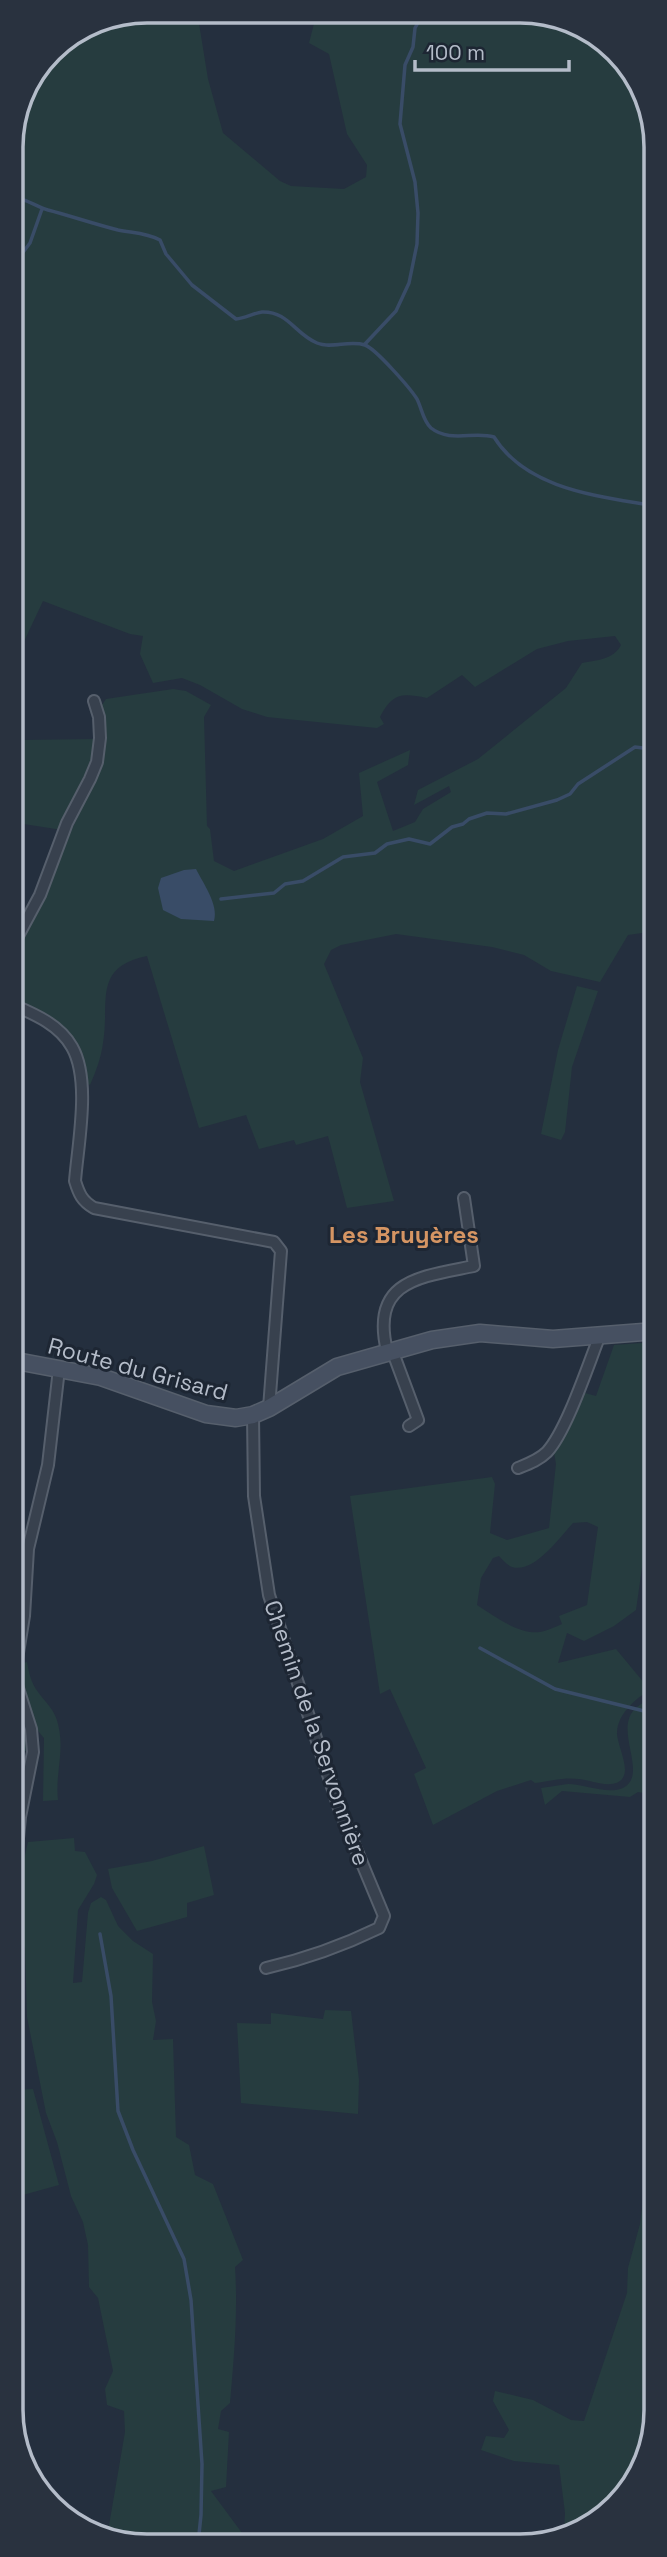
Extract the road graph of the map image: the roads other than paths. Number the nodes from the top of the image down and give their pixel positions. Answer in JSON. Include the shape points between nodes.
{"nodes":[{"id":1,"x":94,"y":701,"type":"dead end"},
{"id":2,"x":23,"y":927,"type":"edge"},
{"id":3,"x":23,"y":1009,"type":"edge"},
{"id":4,"x":464,"y":1198,"type":"dead end"},
{"id":5,"x":644,"y":1332,"type":"edge"},
{"id":6,"x":600,"y":1335,"type":"junction"},
{"id":7,"x":390,"y":1351,"type":"junction"},
{"id":8,"x":23,"y":1362,"type":"edge"},
{"id":9,"x":59,"y":1369,"type":"junction"},
{"id":10,"x":269,"y":1408,"type":"junction"},
{"id":11,"x":253,"y":1415,"type":"junction"},
{"id":12,"x":409,"y":1426,"type":"dead end"},
{"id":13,"x":518,"y":1468,"type":"dead end"},
{"id":14,"x":23,"y":1622,"type":"edge"},
{"id":15,"x":23,"y":1704,"type":"edge"},
{"id":16,"x":23,"y":1802,"type":"edge"},
{"id":17,"x":265,"y":1968,"type":"dead end"}],
"edges":[{"from":1,"to":2,"type":"street","via":[[99,716],[97,762]]},
{"from":3,"to":10,"type":"street","via":[[63,1035],[80,1064],[75,1181],[85,1203],[274,1242],[281,1251]]},
{"from":4,"to":7,"type":"street","via":[[474,1266],[416,1278],[398,1287],[383,1314],[383,1336]]},
{"from":5,"to":6,"type":"street","name":"Route du Grisard"},
{"from":6,"to":7,"type":"street","name":"Route du Grisard","via":[[553,1339],[480,1333]]},
{"from":6,"to":13,"type":"street","via":[[552,1446],[540,1458]]},
{"from":7,"to":10,"type":"street","name":"Route du Grisard","via":[[337,1367]]},
{"from":7,"to":12,"type":"street","via":[[418,1420]]},
{"from":8,"to":9,"type":"street","name":"Route du Grisard"},
{"from":9,"to":11,"type":"street","name":"Route du Grisard","via":[[120,1382],[206,1414],[224,1418]]},
{"from":9,"to":14,"type":"street","via":[[46,1475],[28,1549]]},
{"from":10,"to":11,"type":"street","name":"Route du Grisard"},
{"from":11,"to":17,"type":"street","name":"Chemin de la Servonnière","via":[[254,1496],[269,1595],[339,1808],[384,1916],[379,1928],[336,1948]]},
{"from":15,"to":16,"type":"street","via":[[33,1752]]}]}
